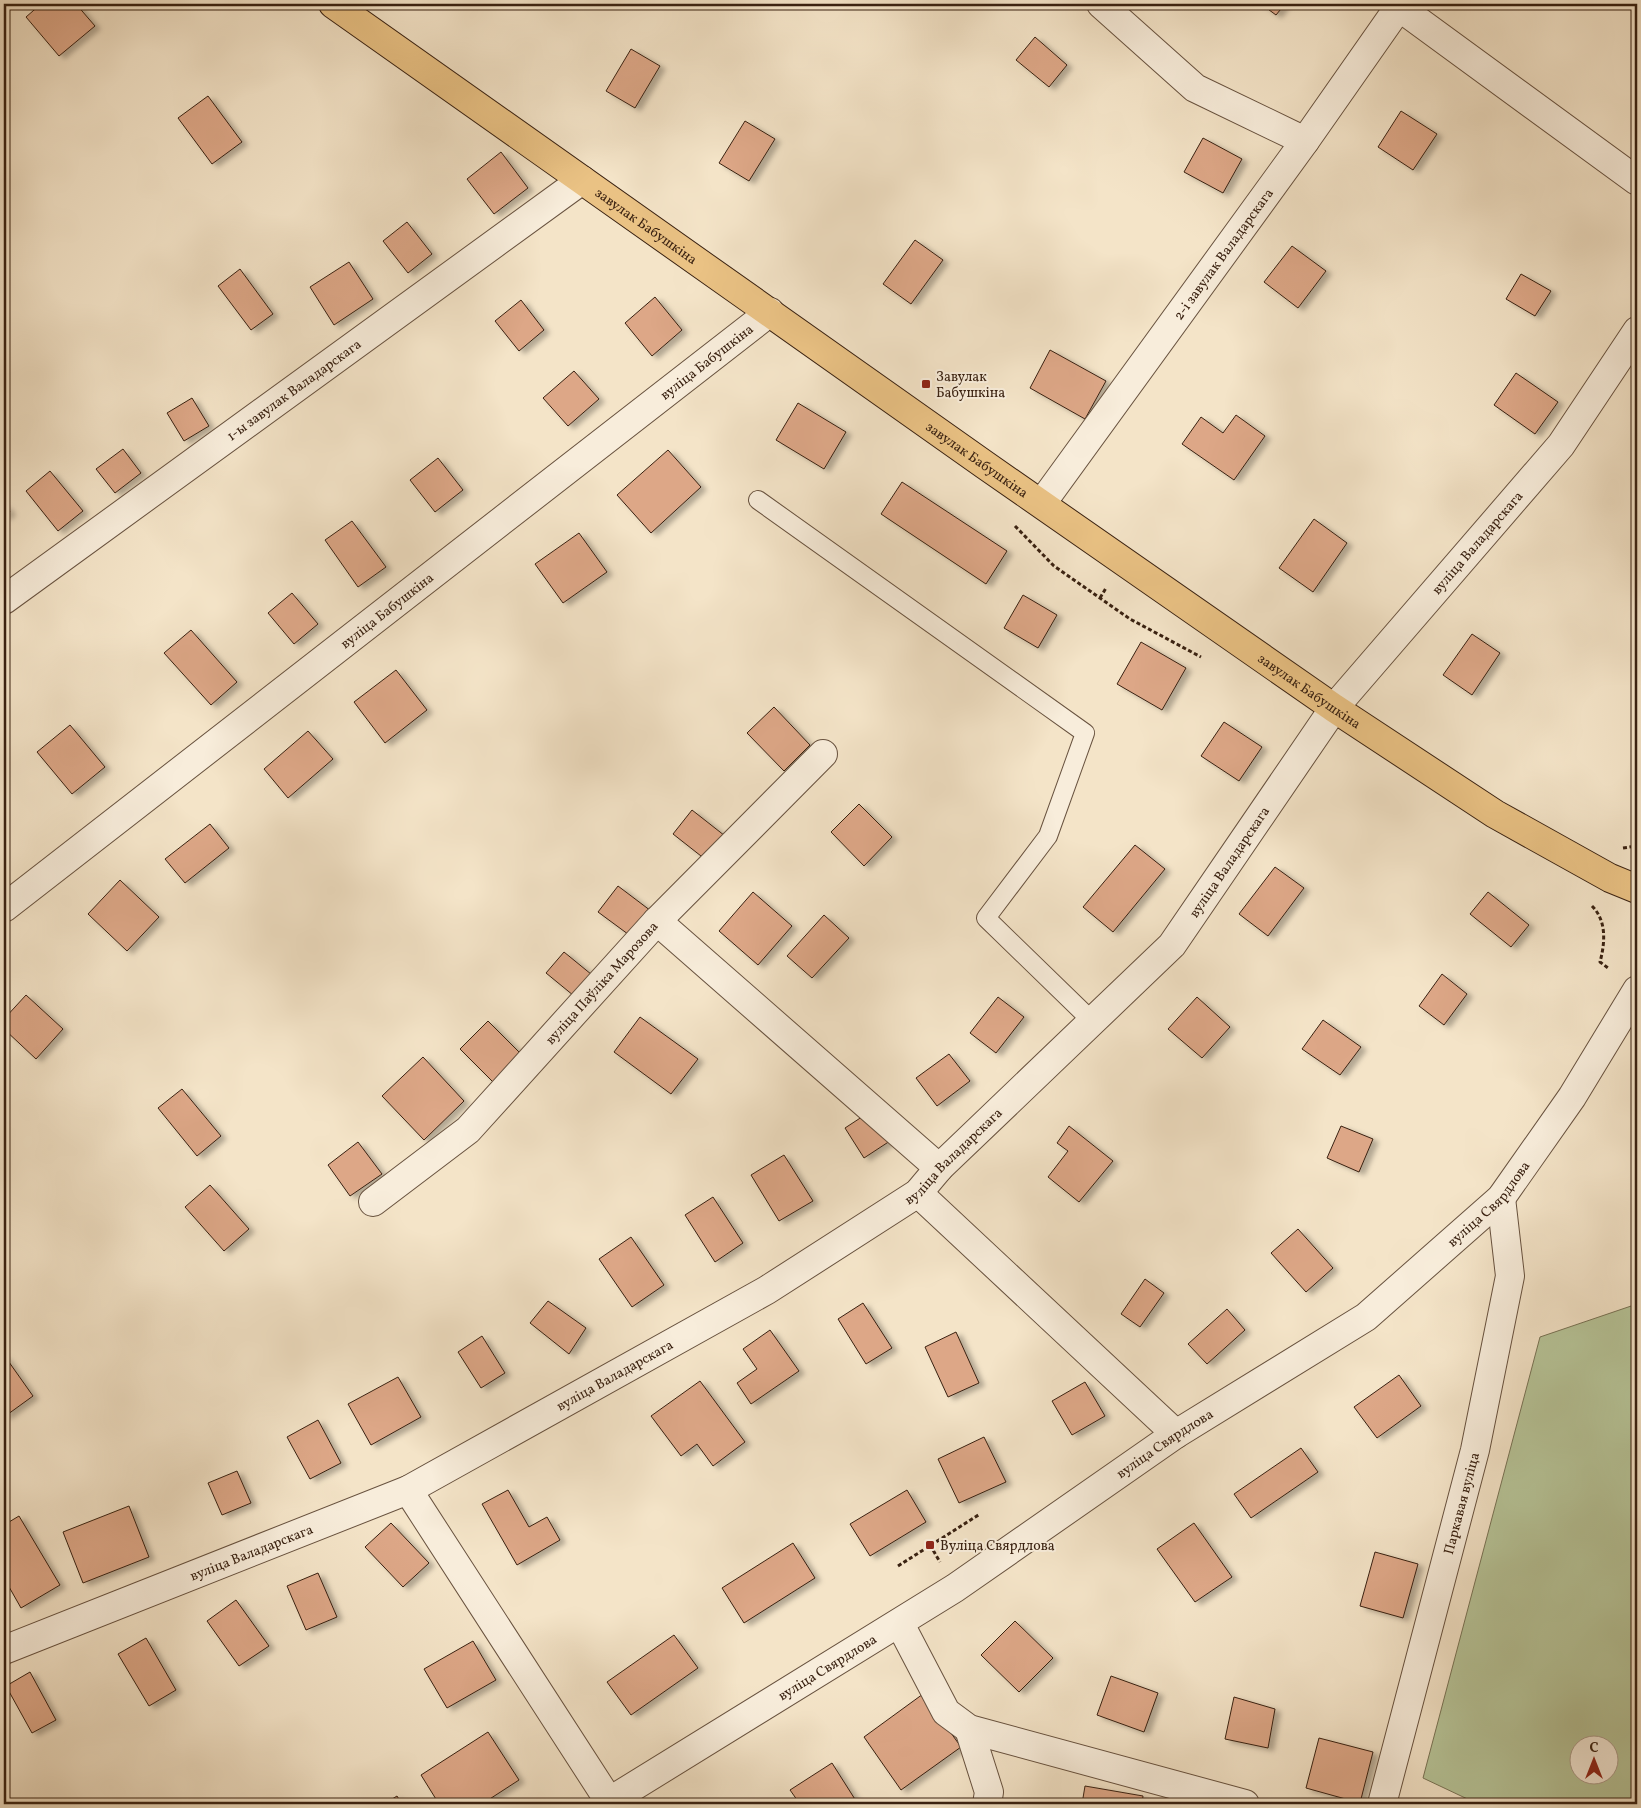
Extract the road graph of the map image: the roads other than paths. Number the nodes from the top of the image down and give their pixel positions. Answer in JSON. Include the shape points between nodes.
{"nodes":[{"id":1,"x":333,"y":4,"type":"edge"},
{"id":2,"x":1102,"y":4,"type":"edge"},
{"id":3,"x":1400,"y":6,"type":"edge"},
{"id":4,"x":1305,"y":141,"type":"junction"},
{"id":5,"x":582,"y":180,"type":"junction"},
{"id":6,"x":1637,"y":181,"type":"edge"},
{"id":7,"x":770,"y":312,"type":"junction"},
{"id":8,"x":1637,"y":330,"type":"edge"},
{"id":9,"x":758,"y":500,"type":"dead end"},
{"id":10,"x":1042,"y":503,"type":"junction"},
{"id":11,"x":4,"y":600,"type":"edge"},
{"id":12,"x":1334,"y":708,"type":"junction"},
{"id":13,"x":823,"y":754,"type":"dead end"},
{"id":14,"x":1637,"y":889,"type":"edge"},
{"id":15,"x":4,"y":908,"type":"edge"},
{"id":16,"x":657,"y":921,"type":"junction"},
{"id":17,"x":1637,"y":990,"type":"edge"},
{"id":18,"x":1092,"y":1021,"type":"junction"},
{"id":19,"x":939,"y":1168,"type":"junction"},
{"id":20,"x":918,"y":1193,"type":"junction"},
{"id":21,"x":1501,"y":1198,"type":"junction"},
{"id":22,"x":373,"y":1202,"type":"dead end"},
{"id":23,"x":1176,"y":1434,"type":"junction"},
{"id":24,"x":408,"y":1490,"type":"junction"},
{"id":25,"x":900,"y":1624,"type":"junction"},
{"id":26,"x":4,"y":1650,"type":"edge"},
{"id":27,"x":969,"y":1730,"type":"junction"},
{"id":28,"x":607,"y":1803,"type":"edge"},
{"id":29,"x":987,"y":1804,"type":"edge"},
{"id":30,"x":1245,"y":1804,"type":"edge"},
{"id":31,"x":1382,"y":1804,"type":"edge"}],
"edges":[{"from":1,"to":5,"type":"main road","name":"завулак Бабушкіна"},
{"from":2,"to":4,"type":"street","via":[[1196,88]]},
{"from":3,"to":4,"type":"street","name":"2-і завулак Валадарскага"},
{"from":3,"to":6,"type":"street"},
{"from":4,"to":10,"type":"street","name":"2-і завулак Валадарскага"},
{"from":5,"to":7,"type":"main road","name":"завулак Бабушкіна"},
{"from":5,"to":11,"type":"street","name":"1-ы завулак Валадарскага"},
{"from":7,"to":10,"type":"main road","name":"завулак Бабушкіна"},
{"from":7,"to":15,"type":"street","name":"вуліца Бабушкіна"},
{"from":8,"to":12,"type":"street","name":"вуліца Валадарскага","via":[[1561,445]]},
{"from":9,"to":18,"type":"lane","via":[[1085,733],[1048,836],[986,918]]},
{"from":10,"to":12,"type":"main road","name":"завулак Бабушкіна"},
{"from":12,"to":14,"type":"main road","name":"завулак Бабушкіна","via":[[1495,814],[1610,878]]},
{"from":12,"to":18,"type":"street","name":"вуліца Валадарскага","via":[[1172,945]]},
{"from":13,"to":16,"type":"street","name":"вуліца Паўліка Марозова"},
{"from":16,"to":19,"type":"street"},
{"from":16,"to":22,"type":"street","name":"вуліца Паўліка Марозова","via":[[468,1130]]},
{"from":17,"to":21,"type":"street","name":"вуліца Свярдлова","via":[[1572,1097]]},
{"from":18,"to":19,"type":"street","name":"вуліца Валадарскага"},
{"from":19,"to":20,"type":"street","name":"вуліца Валадарскага"},
{"from":20,"to":23,"type":"street"},
{"from":20,"to":24,"type":"street","name":"вуліца Валадарскага","via":[[767,1290]]},
{"from":21,"to":23,"type":"street","name":"вуліца Свярдлова","via":[[1366,1316]]},
{"from":21,"to":31,"type":"street","name":"Паркавая вуліца","via":[[1510,1276],[1475,1450]]},
{"from":23,"to":25,"type":"street","name":"вуліца Свярдлова"},
{"from":24,"to":26,"type":"street","name":"вуліца Валадарскага"},
{"from":24,"to":28,"type":"street"},
{"from":25,"to":27,"type":"street","via":[[946,1712]]},
{"from":25,"to":28,"type":"street","name":"вуліца Свярдлова"},
{"from":27,"to":29,"type":"street","via":[[989,1792]]},
{"from":27,"to":30,"type":"street"}]}
